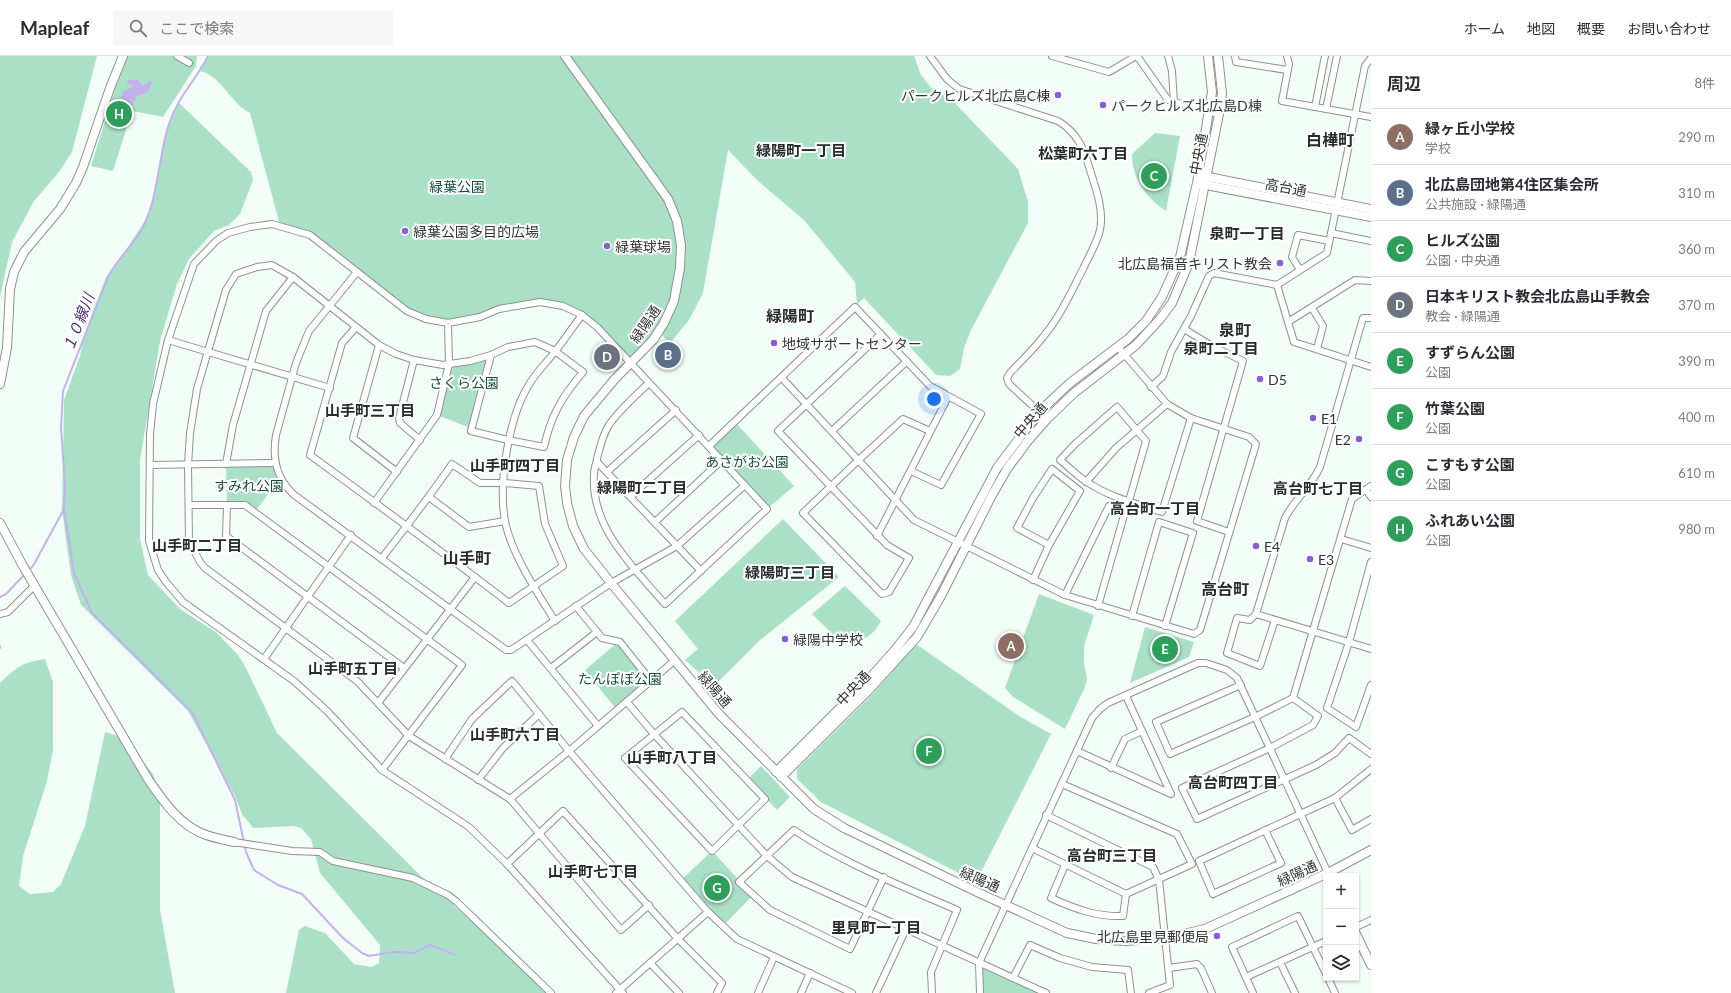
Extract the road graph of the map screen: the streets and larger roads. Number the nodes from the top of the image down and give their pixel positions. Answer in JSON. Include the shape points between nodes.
{"nodes":[{"id":1,"x":123,"y":56,"type":"edge"},
{"id":2,"x":178,"y":56,"type":"edge"},
{"id":3,"x":565,"y":56,"type":"edge"},
{"id":4,"x":931,"y":56,"type":"edge"},
{"id":5,"x":1052,"y":56,"type":"edge"},
{"id":6,"x":1136,"y":56,"type":"edge"},
{"id":7,"x":1168,"y":56,"type":"edge"},
{"id":8,"x":1208,"y":56,"type":"edge"},
{"id":9,"x":1218,"y":56,"type":"edge"},
{"id":10,"x":1235,"y":56,"type":"edge"},
{"id":11,"x":1287,"y":56,"type":"edge"},
{"id":12,"x":1325,"y":56,"type":"edge"},
{"id":13,"x":1337,"y":56,"type":"edge"},
{"id":14,"x":1371,"y":58,"type":"edge"},
{"id":15,"x":189,"y":63,"type":"dead end"},
{"id":16,"x":1287,"y":70,"type":"junction"},
{"id":17,"x":1174,"y":103,"type":"junction"},
{"id":18,"x":1315,"y":107,"type":"junction"},
{"id":19,"x":1326,"y":109,"type":"junction"},
{"id":20,"x":1209,"y":111,"type":"junction"},
{"id":21,"x":1219,"y":114,"type":"junction"},
{"id":22,"x":1356,"y":114,"type":"junction"},
{"id":23,"x":1371,"y":118,"type":"edge"},
{"id":24,"x":1198,"y":174,"type":"junction"},
{"id":25,"x":1207,"y":177,"type":"junction"},
{"id":26,"x":1201,"y":184,"type":"junction"},
{"id":27,"x":1337,"y":206,"type":"junction"},
{"id":28,"x":1371,"y":208,"type":"edge"},
{"id":29,"x":1371,"y":217,"type":"edge"},
{"id":30,"x":1331,"y":233,"type":"junction"},
{"id":31,"x":1329,"y":241,"type":"junction"},
{"id":32,"x":1371,"y":242,"type":"edge"},
{"id":33,"x":1300,"y":270,"type":"junction"},
{"id":34,"x":357,"y":272,"type":"junction"},
{"id":35,"x":293,"y":277,"type":"junction"},
{"id":36,"x":1371,"y":281,"type":"edge"},
{"id":37,"x":1278,"y":285,"type":"junction"},
{"id":38,"x":330,"y":306,"type":"junction"},
{"id":39,"x":1312,"y":308,"type":"junction"},
{"id":40,"x":582,"y":315,"type":"junction"},
{"id":41,"x":1371,"y":318,"type":"edge"},
{"id":42,"x":1288,"y":322,"type":"junction"},
{"id":43,"x":448,"y":323,"type":"junction"},
{"id":44,"x":356,"y":327,"type":"junction"},
{"id":45,"x":1184,"y":329,"type":"junction"},
{"id":46,"x":881,"y":334,"type":"junction"},
{"id":47,"x":168,"y":340,"type":"junction"},
{"id":48,"x":379,"y":345,"type":"junction"},
{"id":49,"x":1118,"y":347,"type":"junction"},
{"id":50,"x":1317,"y":349,"type":"junction"},
{"id":51,"x":208,"y":351,"type":"junction"},
{"id":52,"x":555,"y":351,"type":"junction"},
{"id":53,"x":1124,"y":354,"type":"junction"},
{"id":54,"x":491,"y":355,"type":"junction"},
{"id":55,"x":414,"y":360,"type":"junction"},
{"id":56,"x":907,"y":361,"type":"junction"},
{"id":57,"x":1350,"y":361,"type":"junction"},
{"id":58,"x":251,"y":364,"type":"junction"},
{"id":59,"x":449,"y":364,"type":"junction"},
{"id":60,"x":632,"y":364,"type":"junction"},
{"id":61,"x":1371,"y":367,"type":"edge"},
{"id":62,"x":292,"y":378,"type":"junction"},
{"id":63,"x":782,"y":378,"type":"junction"},
{"id":64,"x":649,"y":383,"type":"junction"},
{"id":65,"x":0,"y":384,"type":"edge"},
{"id":66,"x":1150,"y":387,"type":"junction"},
{"id":67,"x":330,"y":388,"type":"junction"},
{"id":68,"x":948,"y":397,"type":"junction"},
{"id":69,"x":806,"y":404,"type":"junction"},
{"id":70,"x":1167,"y":404,"type":"junction"},
{"id":71,"x":676,"y":410,"type":"junction"},
{"id":72,"x":1038,"y":412,"type":"junction"},
{"id":73,"x":1191,"y":418,"type":"junction"},
{"id":74,"x":1047,"y":419,"type":"junction"},
{"id":75,"x":1223,"y":429,"type":"junction"},
{"id":76,"x":1137,"y":430,"type":"junction"},
{"id":77,"x":832,"y":431,"type":"junction"},
{"id":78,"x":930,"y":431,"type":"junction"},
{"id":79,"x":699,"y":435,"type":"junction"},
{"id":80,"x":420,"y":440,"type":"junction"},
{"id":81,"x":508,"y":440,"type":"junction"},
{"id":82,"x":709,"y":446,"type":"junction"},
{"id":83,"x":722,"y":460,"type":"junction"},
{"id":84,"x":858,"y":460,"type":"junction"},
{"id":85,"x":597,"y":462,"type":"junction"},
{"id":86,"x":275,"y":463,"type":"junction"},
{"id":87,"x":226,"y":464,"type":"junction"},
{"id":88,"x":150,"y":465,"type":"junction"},
{"id":89,"x":188,"y":465,"type":"junction"},
{"id":90,"x":911,"y":471,"type":"junction"},
{"id":91,"x":397,"y":472,"type":"junction"},
{"id":92,"x":607,"y":472,"type":"junction"},
{"id":93,"x":1086,"y":482,"type":"junction"},
{"id":94,"x":504,"y":483,"type":"junction"},
{"id":95,"x":745,"y":485,"type":"junction"},
{"id":96,"x":831,"y":486,"type":"junction"},
{"id":97,"x":1369,"y":488,"type":"edge"},
{"id":98,"x":631,"y":496,"type":"junction"},
{"id":99,"x":429,"y":497,"type":"junction"},
{"id":100,"x":1371,"y":497,"type":"edge"},
{"id":101,"x":895,"y":501,"type":"junction"},
{"id":102,"x":1129,"y":501,"type":"junction"},
{"id":103,"x":374,"y":502,"type":"junction"},
{"id":104,"x":189,"y":505,"type":"junction"},
{"id":105,"x":227,"y":506,"type":"junction"},
{"id":106,"x":505,"y":521,"type":"junction"},
{"id":107,"x":655,"y":522,"type":"junction"},
{"id":108,"x":0,"y":523,"type":"edge"},
{"id":109,"x":406,"y":526,"type":"junction"},
{"id":110,"x":1229,"y":532,"type":"junction"},
{"id":111,"x":351,"y":535,"type":"junction"},
{"id":112,"x":878,"y":536,"type":"junction"},
{"id":113,"x":1341,"y":539,"type":"junction"},
{"id":114,"x":962,"y":544,"type":"junction"},
{"id":115,"x":1049,"y":545,"type":"junction"},
{"id":116,"x":677,"y":546,"type":"junction"},
{"id":117,"x":1371,"y":548,"type":"edge"},
{"id":118,"x":382,"y":558,"type":"junction"},
{"id":119,"x":1371,"y":562,"type":"edge"},
{"id":120,"x":329,"y":566,"type":"junction"},
{"id":121,"x":635,"y":569,"type":"junction"},
{"id":122,"x":701,"y":571,"type":"junction"},
{"id":123,"x":475,"y":577,"type":"junction"},
{"id":124,"x":1033,"y":580,"type":"junction"},
{"id":125,"x":611,"y":583,"type":"junction"},
{"id":126,"x":35,"y":585,"type":"junction"},
{"id":127,"x":533,"y":587,"type":"junction"},
{"id":128,"x":1065,"y":595,"type":"junction"},
{"id":129,"x":308,"y":596,"type":"junction"},
{"id":130,"x":576,"y":606,"type":"junction"},
{"id":131,"x":1098,"y":606,"type":"junction"},
{"id":132,"x":451,"y":608,"type":"junction"},
{"id":133,"x":0,"y":614,"type":"edge"},
{"id":134,"x":1256,"y":614,"type":"junction"},
{"id":135,"x":1132,"y":616,"type":"junction"},
{"id":136,"x":1275,"y":620,"type":"junction"},
{"id":137,"x":555,"y":621,"type":"junction"},
{"id":138,"x":1166,"y":626,"type":"junction"},
{"id":139,"x":286,"y":628,"type":"junction"},
{"id":140,"x":597,"y":632,"type":"junction"},
{"id":141,"x":1313,"y":632,"type":"junction"},
{"id":142,"x":428,"y":638,"type":"junction"},
{"id":143,"x":527,"y":640,"type":"junction"},
{"id":144,"x":1349,"y":642,"type":"junction"},
{"id":145,"x":1371,"y":649,"type":"edge"},
{"id":146,"x":264,"y":659,"type":"junction"},
{"id":147,"x":674,"y":661,"type":"junction"},
{"id":148,"x":404,"y":668,"type":"junction"},
{"id":149,"x":550,"y":668,"type":"junction"},
{"id":150,"x":651,"y":681,"type":"junction"},
{"id":151,"x":1241,"y":685,"type":"junction"},
{"id":152,"x":1371,"y":685,"type":"edge"},
{"id":153,"x":1126,"y":696,"type":"junction"},
{"id":154,"x":1292,"y":698,"type":"junction"},
{"id":155,"x":627,"y":702,"type":"junction"},
{"id":156,"x":378,"y":703,"type":"junction"},
{"id":157,"x":539,"y":714,"type":"junction"},
{"id":158,"x":1255,"y":717,"type":"junction"},
{"id":159,"x":598,"y":726,"type":"junction"},
{"id":160,"x":1142,"y":731,"type":"junction"},
{"id":161,"x":654,"y":735,"type":"junction"},
{"id":162,"x":409,"y":736,"type":"junction"},
{"id":163,"x":1270,"y":748,"type":"junction"},
{"id":164,"x":569,"y":750,"type":"junction"},
{"id":165,"x":1077,"y":751,"type":"junction"},
{"id":166,"x":1371,"y":754,"type":"edge"},
{"id":167,"x":445,"y":759,"type":"junction"},
{"id":168,"x":1111,"y":768,"type":"junction"},
{"id":169,"x":382,"y":770,"type":"junction"},
{"id":170,"x":1371,"y":770,"type":"edge"},
{"id":171,"x":779,"y":775,"type":"junction"},
{"id":172,"x":1284,"y":779,"type":"junction"},
{"id":173,"x":478,"y":780,"type":"junction"},
{"id":174,"x":1062,"y":784,"type":"junction"},
{"id":175,"x":1335,"y":798,"type":"junction"},
{"id":176,"x":510,"y":799,"type":"junction"},
{"id":177,"x":1300,"y":814,"type":"junction"},
{"id":178,"x":1046,"y":815,"type":"junction"},
{"id":179,"x":1371,"y":819,"type":"edge"},
{"id":180,"x":738,"y":825,"type":"junction"},
{"id":181,"x":1265,"y":830,"type":"junction"},
{"id":182,"x":538,"y":834,"type":"junction"},
{"id":183,"x":237,"y":843,"type":"joint"},
{"id":184,"x":1032,"y":848,"type":"junction"},
{"id":185,"x":1371,"y":850,"type":"edge"},
{"id":186,"x":767,"y":856,"type":"junction"},
{"id":187,"x":507,"y":864,"type":"junction"},
{"id":188,"x":1066,"y":865,"type":"junction"},
{"id":189,"x":1327,"y":873,"type":"edge"},
{"id":190,"x":1331,"y":873,"type":"edge"},
{"id":191,"x":1323,"y":877,"type":"edge"},
{"id":192,"x":884,"y":878,"type":"junction"},
{"id":193,"x":1159,"y":880,"type":"junction"},
{"id":194,"x":1126,"y":894,"type":"junction"},
{"id":195,"x":1006,"y":904,"type":"junction"},
{"id":196,"x":649,"y":905,"type":"junction"},
{"id":197,"x":708,"y":912,"type":"junction"},
{"id":198,"x":868,"y":912,"type":"junction"},
{"id":199,"x":1371,"y":920,"type":"edge"},
{"id":200,"x":1359,"y":926,"type":"edge"},
{"id":201,"x":906,"y":929,"type":"junction"},
{"id":202,"x":678,"y":938,"type":"junction"},
{"id":203,"x":1166,"y":938,"type":"junction"},
{"id":204,"x":1359,"y":940,"type":"edge"},
{"id":205,"x":1323,"y":942,"type":"edge"},
{"id":206,"x":942,"y":946,"type":"junction"},
{"id":207,"x":1313,"y":947,"type":"junction"},
{"id":208,"x":774,"y":957,"type":"junction"},
{"id":209,"x":1280,"y":962,"type":"junction"},
{"id":210,"x":650,"y":963,"type":"junction"},
{"id":211,"x":979,"y":963,"type":"junction"},
{"id":212,"x":1371,"y":965,"type":"edge"},
{"id":213,"x":1169,"y":968,"type":"junction"},
{"id":214,"x":1323,"y":968,"type":"edge"},
{"id":215,"x":810,"y":974,"type":"junction"},
{"id":216,"x":1246,"y":977,"type":"junction"},
{"id":217,"x":1013,"y":978,"type":"junction"},
{"id":218,"x":1329,"y":981,"type":"edge"},
{"id":219,"x":620,"y":992,"type":"edge"},
{"id":220,"x":551,"y":993,"type":"edge"},
{"id":221,"x":679,"y":993,"type":"edge"},
{"id":222,"x":717,"y":993,"type":"edge"},
{"id":223,"x":758,"y":993,"type":"edge"},
{"id":224,"x":801,"y":993,"type":"edge"},
{"id":225,"x":852,"y":993,"type":"edge"},
{"id":226,"x":876,"y":993,"type":"edge"},
{"id":227,"x":932,"y":993,"type":"edge"},
{"id":228,"x":980,"y":993,"type":"edge"},
{"id":229,"x":1046,"y":993,"type":"edge"},
{"id":230,"x":1131,"y":993,"type":"edge"},
{"id":231,"x":1149,"y":993,"type":"edge"},
{"id":232,"x":1212,"y":993,"type":"edge"},
{"id":233,"x":1254,"y":993,"type":"edge"},
{"id":234,"x":1295,"y":993,"type":"edge"},
{"id":235,"x":1335,"y":993,"type":"edge"}],
"edges":[{"from":1,"to":65,"type":"street","via":[[76,183],[60,209],[24,252],[14,272],[10,289],[7,348]]},
{"from":2,"to":15,"type":"street"},
{"from":3,"to":60,"type":"street","name":"緑陽通","via":[[668,199],[677,221],[681,245],[674,301],[659,332]]},
{"from":4,"to":72,"type":"street","via":[[946,79],[960,89],[1058,121],[1066,126],[1075,134],[1083,149],[1098,195],[1100,230],[1094,247],[1066,302],[1043,338],[1007,378],[1009,384]]},
{"from":5,"to":6,"type":"street","via":[[1109,72]]},
{"from":6,"to":17,"type":"street","via":[[1168,100]]},
{"from":7,"to":17,"type":"street","via":[[1172,71]]},
{"from":8,"to":20,"type":"street","name":"中央通","via":[[1212,92]]},
{"from":9,"to":21,"type":"street","name":"中央通","via":[[1222,93]]},
{"from":10,"to":16,"type":"street","via":[[1236,62]]},
{"from":11,"to":16,"type":"street"},
{"from":12,"to":18,"type":"street"},
{"from":13,"to":19,"type":"street"},
{"from":14,"to":22,"type":"street","via":[[1365,66]]},
{"from":16,"to":18,"type":"street","via":[[1282,101]]},
{"from":17,"to":20,"type":"street"},
{"from":18,"to":19,"type":"street"},
{"from":19,"to":22,"type":"street"},
{"from":20,"to":21,"type":"street"},
{"from":20,"to":24,"type":"street","name":"中央通"},
{"from":21,"to":25,"type":"street","name":"中央通"},
{"from":22,"to":23,"type":"street"},
{"from":22,"to":27,"type":"street"},
{"from":24,"to":25,"type":"street","name":"高台通"},
{"from":24,"to":26,"type":"street","name":"中央通"},
{"from":25,"to":26,"type":"street","name":"中央通"},
{"from":25,"to":27,"type":"street","name":"高台通"},
{"from":26,"to":27,"type":"street","name":"高台通"},
{"from":26,"to":49,"type":"street","name":"中央通","via":[[1173,276],[1146,320]]},
{"from":26,"to":53,"type":"street","name":"中央通","via":[[1189,263],[1172,303],[1148,333]]},
{"from":27,"to":28,"type":"street","name":"高台通"},
{"from":27,"to":29,"type":"street","name":"高台通"},
{"from":27,"to":30,"type":"street"},
{"from":30,"to":31,"type":"street"},
{"from":30,"to":32,"type":"street"},
{"from":31,"to":33,"type":"street","via":[[1327,253]]},
{"from":31,"to":33,"type":"street","via":[[1298,235],[1292,257]]},
{"from":33,"to":37,"type":"street"},
{"from":34,"to":38,"type":"street"},
{"from":34,"to":43,"type":"street","via":[[406,311],[426,319]]},
{"from":34,"to":47,"type":"street","via":[[310,235],[292,228],[272,224],[228,233],[216,241],[194,264]]},
{"from":35,"to":38,"type":"street"},
{"from":35,"to":51,"type":"street","via":[[272,264],[257,266],[236,274],[226,290]]},
{"from":35,"to":58,"type":"street","via":[[266,311]]},
{"from":36,"to":39,"type":"street","via":[[1355,280]]},
{"from":37,"to":42,"type":"street"},
{"from":37,"to":45,"type":"street","via":[[1214,273],[1209,276]]},
{"from":38,"to":44,"type":"street"},
{"from":38,"to":62,"type":"street","via":[[310,331],[301,348]]},
{"from":39,"to":42,"type":"street"},
{"from":39,"to":50,"type":"street","via":[[1323,326]]},
{"from":40,"to":43,"type":"street","via":[[563,306],[540,302],[499,309],[480,317]]},
{"from":40,"to":52,"type":"street"},
{"from":40,"to":60,"type":"street"},
{"from":41,"to":57,"type":"street","via":[[1363,318]]},
{"from":42,"to":50,"type":"street","via":[[1294,342]]},
{"from":43,"to":59,"type":"street"},
{"from":44,"to":48,"type":"street"},
{"from":44,"to":67,"type":"street","via":[[342,343]]},
{"from":45,"to":66,"type":"street","via":[[1170,352],[1163,376]]},
{"from":45,"to":75,"type":"street","via":[[1243,361]]},
{"from":46,"to":56,"type":"street"},
{"from":46,"to":63,"type":"street","via":[[855,307]]},
{"from":46,"to":69,"type":"street"},
{"from":47,"to":51,"type":"street"},
{"from":47,"to":88,"type":"street","via":[[153,404]]},
{"from":48,"to":55,"type":"street"},
{"from":48,"to":91,"type":"street","via":[[353,438]]},
{"from":49,"to":53,"type":"street"},
{"from":49,"to":72,"type":"street","name":"中央通","via":[[1070,382]]},
{"from":50,"to":57,"type":"street"},
{"from":51,"to":58,"type":"street"},
{"from":51,"to":89,"type":"street","via":[[194,409]]},
{"from":52,"to":54,"type":"street","via":[[535,342],[508,347]]},
{"from":52,"to":81,"type":"street","via":[[530,383],[517,410]]},
{"from":52,"to":81,"type":"street","via":[[582,372],[566,392],[552,418],[544,446]]},
{"from":53,"to":66,"type":"street"},
{"from":53,"to":74,"type":"street","name":"中央通","via":[[1074,393]]},
{"from":54,"to":59,"type":"street"},
{"from":54,"to":81,"type":"street","via":[[471,431]]},
{"from":55,"to":59,"type":"street"},
{"from":55,"to":80,"type":"street","via":[[399,418],[400,423]]},
{"from":56,"to":68,"type":"street","via":[[930,386]]},
{"from":56,"to":77,"type":"street"},
{"from":57,"to":61,"type":"street"},
{"from":57,"to":134,"type":"street","via":[[1320,467],[1314,481],[1291,507],[1285,518]]},
{"from":58,"to":62,"type":"street"},
{"from":58,"to":87,"type":"street","via":[[233,425]]},
{"from":59,"to":80,"type":"street","via":[[437,415]]},
{"from":60,"to":64,"type":"street"},
{"from":60,"to":125,"type":"street","name":"緑陽通","via":[[614,380],[584,416],[574,437],[565,473],[566,497],[573,526],[584,549]]},
{"from":62,"to":67,"type":"street"},
{"from":62,"to":86,"type":"street","via":[[273,448]]},
{"from":63,"to":69,"type":"street"},
{"from":63,"to":82,"type":"street"},
{"from":64,"to":71,"type":"street"},
{"from":64,"to":85,"type":"street","via":[[623,408],[609,426],[600,443]]},
{"from":66,"to":70,"type":"street"},
{"from":67,"to":103,"type":"street","via":[[310,455]]},
{"from":68,"to":78,"type":"street"},
{"from":68,"to":90,"type":"street","via":[[981,414],[941,485]]},
{"from":69,"to":77,"type":"street"},
{"from":69,"to":96,"type":"street","via":[[778,431]]},
{"from":70,"to":73,"type":"street"},
{"from":70,"to":76,"type":"street"},
{"from":71,"to":79,"type":"street"},
{"from":71,"to":92,"type":"street"},
{"from":72,"to":74,"type":"street"},
{"from":72,"to":114,"type":"street","name":"中央通","via":[[996,468]]},
{"from":73,"to":75,"type":"street"},
{"from":73,"to":102,"type":"street","via":[[1162,512]]},
{"from":74,"to":114,"type":"street","name":"中央通","via":[[1007,470]]},
{"from":75,"to":110,"type":"street","via":[[1249,437],[1256,444]]},
{"from":75,"to":110,"type":"street","via":[[1197,521]]},
{"from":76,"to":93,"type":"street","via":[[1116,448]]},
{"from":76,"to":93,"type":"street","via":[[1117,407],[1074,445],[1060,460]]},
{"from":76,"to":102,"type":"street","via":[[1146,441]]},
{"from":77,"to":84,"type":"street"},
{"from":78,"to":84,"type":"street","via":[[903,419]]},
{"from":78,"to":90,"type":"street"},
{"from":79,"to":82,"type":"street"},
{"from":79,"to":98,"type":"street"},
{"from":80,"to":91,"type":"street"},
{"from":81,"to":94,"type":"street"},
{"from":82,"to":83,"type":"street"},
{"from":83,"to":95,"type":"street"},
{"from":83,"to":107,"type":"street"},
{"from":84,"to":96,"type":"street"},
{"from":84,"to":101,"type":"street"},
{"from":85,"to":92,"type":"street"},
{"from":85,"to":121,"type":"street","via":[[593,487],[600,517],[610,536]]},
{"from":86,"to":87,"type":"street"},
{"from":86,"to":111,"type":"street","via":[[280,478],[290,490]]},
{"from":87,"to":89,"type":"street"},
{"from":88,"to":89,"type":"street"},
{"from":88,"to":146,"type":"street","via":[[149,541],[158,570],[183,602]]},
{"from":89,"to":104,"type":"street"},
{"from":90,"to":101,"type":"street"},
{"from":91,"to":103,"type":"street"},
{"from":92,"to":98,"type":"street"},
{"from":93,"to":102,"type":"street"},
{"from":94,"to":99,"type":"street","via":[[480,483],[452,464]]},
{"from":94,"to":106,"type":"street"},
{"from":94,"to":127,"type":"street","via":[[539,486],[545,524],[563,566]]},
{"from":95,"to":116,"type":"street"},
{"from":95,"to":122,"type":"street","via":[[767,509]]},
{"from":96,"to":112,"type":"street"},
{"from":96,"to":112,"type":"street","via":[[803,513],[882,594],[889,592],[909,558],[886,545]]},
{"from":97,"to":100,"type":"street"},
{"from":97,"to":113,"type":"street","via":[[1352,499]]},
{"from":98,"to":107,"type":"street"},
{"from":99,"to":106,"type":"street","via":[[469,527]]},
{"from":99,"to":109,"type":"street"},
{"from":101,"to":112,"type":"street"},
{"from":101,"to":114,"type":"street","via":[[914,520]]},
{"from":103,"to":109,"type":"street"},
{"from":104,"to":105,"type":"street"},
{"from":104,"to":139,"type":"street","via":[[189,541],[200,562]]},
{"from":105,"to":120,"type":"street","via":[[244,505]]},
{"from":105,"to":129,"type":"street","via":[[226,536]]},
{"from":106,"to":127,"type":"street"},
{"from":107,"to":116,"type":"street"},
{"from":108,"to":126,"type":"street"},
{"from":109,"to":118,"type":"street"},
{"from":109,"to":123,"type":"street"},
{"from":110,"to":138,"type":"street","via":[[1200,630],[1194,634]]},
{"from":111,"to":118,"type":"street"},
{"from":111,"to":120,"type":"street"},
{"from":113,"to":117,"type":"street"},
{"from":113,"to":141,"type":"street"},
{"from":114,"to":124,"type":"street"},
{"from":114,"to":171,"type":"street","name":"中央通","via":[[913,627],[894,651]]},
{"from":115,"to":115,"type":"street","via":[[1080,491],[1052,469],[1017,528]]},
{"from":115,"to":124,"type":"street"},
{"from":116,"to":121,"type":"street"},
{"from":116,"to":122,"type":"street"},
{"from":118,"to":132,"type":"street"},
{"from":119,"to":144,"type":"street"},
{"from":120,"to":129,"type":"street"},
{"from":120,"to":142,"type":"street"},
{"from":121,"to":122,"type":"street","via":[[665,604]]},
{"from":121,"to":125,"type":"street"},
{"from":123,"to":127,"type":"street","via":[[509,603]]},
{"from":123,"to":132,"type":"street"},
{"from":124,"to":128,"type":"street"},
{"from":125,"to":130,"type":"street"},
{"from":125,"to":147,"type":"street","name":"緑陽通"},
{"from":126,"to":133,"type":"street","via":[[8,612]]},
{"from":126,"to":183,"type":"street","via":[[148,779],[164,801],[178,817],[195,830]]},
{"from":127,"to":137,"type":"street"},
{"from":128,"to":131,"type":"street"},
{"from":128,"to":131,"type":"street","via":[[1109,506],[1126,512]]},
{"from":129,"to":139,"type":"street"},
{"from":129,"to":148,"type":"street"},
{"from":130,"to":137,"type":"street"},
{"from":130,"to":140,"type":"street"},
{"from":131,"to":135,"type":"street"},
{"from":132,"to":142,"type":"street"},
{"from":132,"to":143,"type":"street","via":[[506,650],[511,650]]},
{"from":134,"to":136,"type":"street"},
{"from":134,"to":136,"type":"street","via":[[1250,620],[1237,618],[1226,653],[1260,666]]},
{"from":135,"to":138,"type":"street"},
{"from":135,"to":138,"type":"street","via":[[1159,522],[1193,532]]},
{"from":136,"to":141,"type":"street"},
{"from":137,"to":143,"type":"street"},
{"from":139,"to":146,"type":"street"},
{"from":139,"to":156,"type":"street","via":[[357,681]]},
{"from":140,"to":149,"type":"street"},
{"from":140,"to":150,"type":"street","via":[[602,638],[620,642]]},
{"from":141,"to":144,"type":"street"},
{"from":141,"to":154,"type":"street"},
{"from":142,"to":148,"type":"street"},
{"from":142,"to":162,"type":"street","via":[[462,665]]},
{"from":143,"to":149,"type":"street"},
{"from":144,"to":145,"type":"street"},
{"from":144,"to":152,"type":"street","via":[[1327,708],[1356,727]]},
{"from":146,"to":169,"type":"street","via":[[294,681],[326,710]]},
{"from":147,"to":150,"type":"street"},
{"from":147,"to":171,"type":"street","name":"緑陽通","via":[[719,714]]},
{"from":148,"to":156,"type":"street"},
{"from":149,"to":159,"type":"street"},
{"from":150,"to":155,"type":"street"},
{"from":151,"to":153,"type":"street","via":[[1228,670],[1198,663]]},
{"from":151,"to":158,"type":"street"},
{"from":151,"to":158,"type":"street","via":[[1156,722],[1170,754]]},
{"from":153,"to":160,"type":"street"},
{"from":153,"to":165,"type":"street","via":[[1100,709],[1092,718]]},
{"from":154,"to":158,"type":"street"},
{"from":154,"to":163,"type":"street","via":[[1318,716],[1312,726]]},
{"from":155,"to":159,"type":"street"},
{"from":155,"to":161,"type":"street"},
{"from":156,"to":162,"type":"street"},
{"from":157,"to":164,"type":"street"},
{"from":157,"to":167,"type":"street","via":[[512,681],[472,719]]},
{"from":157,"to":173,"type":"street","via":[[503,748]]},
{"from":158,"to":163,"type":"street"},
{"from":159,"to":164,"type":"street"},
{"from":160,"to":168,"type":"street","via":[[1125,739]]},
{"from":160,"to":168,"type":"street","via":[[1171,794]]},
{"from":161,"to":180,"type":"street"},
{"from":161,"to":180,"type":"street","via":[[682,712],[765,799]]},
{"from":161,"to":180,"type":"street","via":[[625,758],[712,851]]},
{"from":162,"to":167,"type":"street"},
{"from":162,"to":169,"type":"street"},
{"from":163,"to":172,"type":"street"},
{"from":163,"to":172,"type":"street","via":[[1182,788],[1197,819]]},
{"from":164,"to":176,"type":"street"},
{"from":164,"to":197,"type":"street"},
{"from":165,"to":168,"type":"street"},
{"from":165,"to":174,"type":"street"},
{"from":166,"to":172,"type":"street","via":[[1349,738],[1335,753],[1316,765]]},
{"from":167,"to":173,"type":"street"},
{"from":169,"to":187,"type":"street","via":[[469,827]]},
{"from":170,"to":175,"type":"street"},
{"from":171,"to":195,"type":"street","name":"緑陽通","via":[[814,809],[844,828]]},
{"from":172,"to":177,"type":"street"},
{"from":173,"to":176,"type":"street"},
{"from":174,"to":178,"type":"street"},
{"from":174,"to":193,"type":"street","via":[[1177,834],[1192,864]]},
{"from":175,"to":177,"type":"street"},
{"from":175,"to":179,"type":"street","via":[[1352,830]]},
{"from":176,"to":182,"type":"street"},
{"from":177,"to":181,"type":"street"},
{"from":177,"to":189,"type":"street"},
{"from":178,"to":184,"type":"street"},
{"from":178,"to":193,"type":"street","via":[[1153,866]]},
{"from":180,"to":186,"type":"street"},
{"from":181,"to":181,"type":"street","via":[[1281,864],[1213,894],[1199,861]]},
{"from":182,"to":187,"type":"street"},
{"from":182,"to":196,"type":"street","via":[[563,811]]},
{"from":182,"to":196,"type":"street","via":[[621,930]]},
{"from":183,"to":220,"type":"street","via":[[292,851],[320,852],[333,861],[401,874],[439,890],[457,902]]},
{"from":184,"to":188,"type":"street"},
{"from":184,"to":195,"type":"street"},
{"from":185,"to":190,"type":"street","name":"緑陽通"},
{"from":186,"to":192,"type":"street","via":[[794,830],[821,849]]},
{"from":186,"to":198,"type":"street","via":[[792,877]]},
{"from":186,"to":198,"type":"street","via":[[739,882],[770,910],[850,949]]},
{"from":187,"to":219,"type":"street"},
{"from":188,"to":194,"type":"street"},
{"from":188,"to":194,"type":"street","via":[[1051,898],[1076,909],[1108,917],[1123,916]]},
{"from":191,"to":203,"type":"street","name":"緑陽通","via":[[1206,929]]},
{"from":192,"to":198,"type":"street"},
{"from":192,"to":206,"type":"street","via":[[957,910]]},
{"from":193,"to":194,"type":"street"},
{"from":193,"to":203,"type":"street"},
{"from":195,"to":203,"type":"street","name":"緑陽通","via":[[1067,933],[1125,941]]},
{"from":195,"to":211,"type":"street"},
{"from":196,"to":202,"type":"street"},
{"from":197,"to":202,"type":"street"},
{"from":197,"to":208,"type":"street","via":[[737,939]]},
{"from":198,"to":201,"type":"street"},
{"from":199,"to":200,"type":"street"},
{"from":201,"to":206,"type":"street"},
{"from":201,"to":226,"type":"street"},
{"from":202,"to":210,"type":"street"},
{"from":202,"to":222,"type":"street","via":[[722,983]]},
{"from":203,"to":213,"type":"street"},
{"from":204,"to":212,"type":"street"},
{"from":205,"to":207,"type":"street"},
{"from":206,"to":211,"type":"street"},
{"from":206,"to":227,"type":"street","via":[[931,972]]},
{"from":207,"to":209,"type":"street"},
{"from":207,"to":214,"type":"street"},
{"from":207,"to":216,"type":"street","via":[[1298,916],[1232,947]]},
{"from":208,"to":215,"type":"street"},
{"from":208,"to":223,"type":"street"},
{"from":209,"to":216,"type":"street"},
{"from":209,"to":234,"type":"street"},
{"from":210,"to":219,"type":"street"},
{"from":210,"to":221,"type":"street"},
{"from":211,"to":217,"type":"street"},
{"from":211,"to":228,"type":"street"},
{"from":213,"to":231,"type":"street","via":[[1170,985]]},
{"from":213,"to":232,"type":"street","via":[[1197,964]]},
{"from":215,"to":224,"type":"street"},
{"from":215,"to":225,"type":"street"},
{"from":216,"to":233,"type":"street"},
{"from":217,"to":229,"type":"street"},
{"from":217,"to":230,"type":"street","via":[[1030,945],[1060,958],[1092,967],[1128,970]]},
{"from":218,"to":235,"type":"street"}]}
